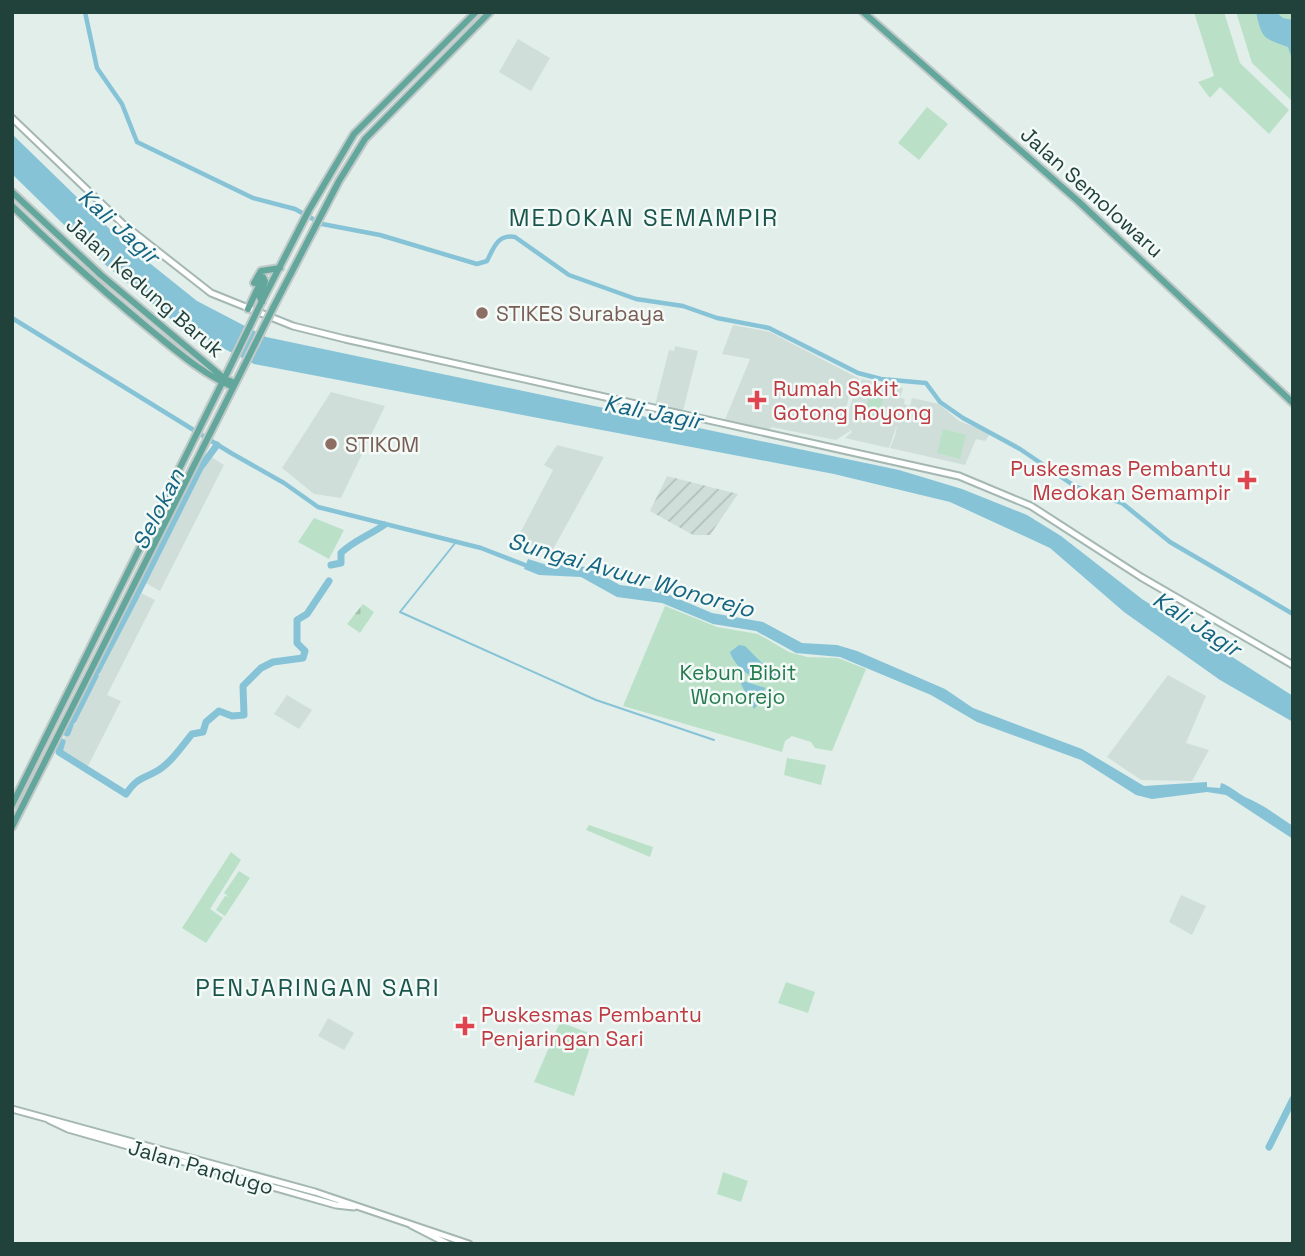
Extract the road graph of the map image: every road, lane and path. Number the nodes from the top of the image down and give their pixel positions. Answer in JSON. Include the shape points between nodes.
{"nodes":[{"id":1,"x":476,"y":12,"type":"edge"},
{"id":2,"x":490,"y":12,"type":"edge"},
{"id":3,"x":863,"y":12,"type":"edge"},
{"id":4,"x":12,"y":118,"type":"edge"},
{"id":5,"x":12,"y":192,"type":"edge"},
{"id":6,"x":12,"y":206,"type":"edge"},
{"id":7,"x":71,"y":248,"type":"junction"},
{"id":8,"x":64,"y":256,"type":"junction"},
{"id":9,"x":280,"y":268,"type":"junction"},
{"id":10,"x":262,"y":303,"type":"junction"},
{"id":11,"x":246,"y":309,"type":"junction"},
{"id":12,"x":224,"y":381,"type":"junction"},
{"id":13,"x":236,"y":382,"type":"junction"},
{"id":14,"x":1293,"y":403,"type":"edge"},
{"id":15,"x":1293,"y":665,"type":"edge"},
{"id":16,"x":47,"y":735,"type":"junction"},
{"id":17,"x":55,"y":740,"type":"junction"},
{"id":18,"x":41,"y":748,"type":"junction"},
{"id":19,"x":49,"y":752,"type":"junction"},
{"id":20,"x":12,"y":805,"type":"edge"},
{"id":21,"x":12,"y":828,"type":"edge"},
{"id":22,"x":12,"y":1109,"type":"edge"},
{"id":23,"x":411,"y":1225,"type":"junction"},
{"id":24,"x":448,"y":1244,"type":"edge"},
{"id":25,"x":469,"y":1244,"type":"edge"}],
"edges":[{"from":1,"to":9,"type":"main road","via":[[354,134]]},
{"from":2,"to":13,"type":"main road","bridge":true,"via":[[370,133],[320,216]]},
{"from":3,"to":14,"type":"main road","name":"Jalan Semolowaru","via":[[1078,201]]},
{"from":4,"to":11,"type":"street","via":[[138,238],[211,293]]},
{"from":5,"to":7,"type":"main road","name":"Jalan Kedung Baruk"},
{"from":6,"to":8,"type":"main road","name":"Jalan Kedung Baruk"},
{"from":7,"to":8,"type":"main road"},
{"from":7,"to":12,"type":"main road","name":"Jalan Kedung Baruk"},
{"from":8,"to":12,"type":"main road","name":"Jalan Kedung Baruk","via":[[199,369]]},
{"from":9,"to":10,"type":"main road"},
{"from":9,"to":11,"type":"main road","via":[[258,274]]},
{"from":10,"to":11,"type":"main road","via":[[263,277]]},
{"from":10,"to":12,"type":"main road","bridge":true},
{"from":11,"to":15,"type":"street","via":[[345,339],[959,475],[1031,506],[1149,582]]},
{"from":12,"to":13,"type":"main road"},
{"from":12,"to":16,"type":"main road"},
{"from":13,"to":17,"type":"main road"},
{"from":16,"to":17,"type":"main road"},
{"from":16,"to":18,"type":"main road"},
{"from":17,"to":19,"type":"main road"},
{"from":18,"to":19,"type":"main road"},
{"from":18,"to":20,"type":"main road"},
{"from":19,"to":21,"type":"main road"},
{"from":22,"to":23,"type":"street","name":"Jalan Pandugo","via":[[68,1129]]},
{"from":23,"to":24,"type":"street","name":"Jalan Pandugo"},
{"from":23,"to":25,"type":"street","name":"Jalan Pandugo"}]}
